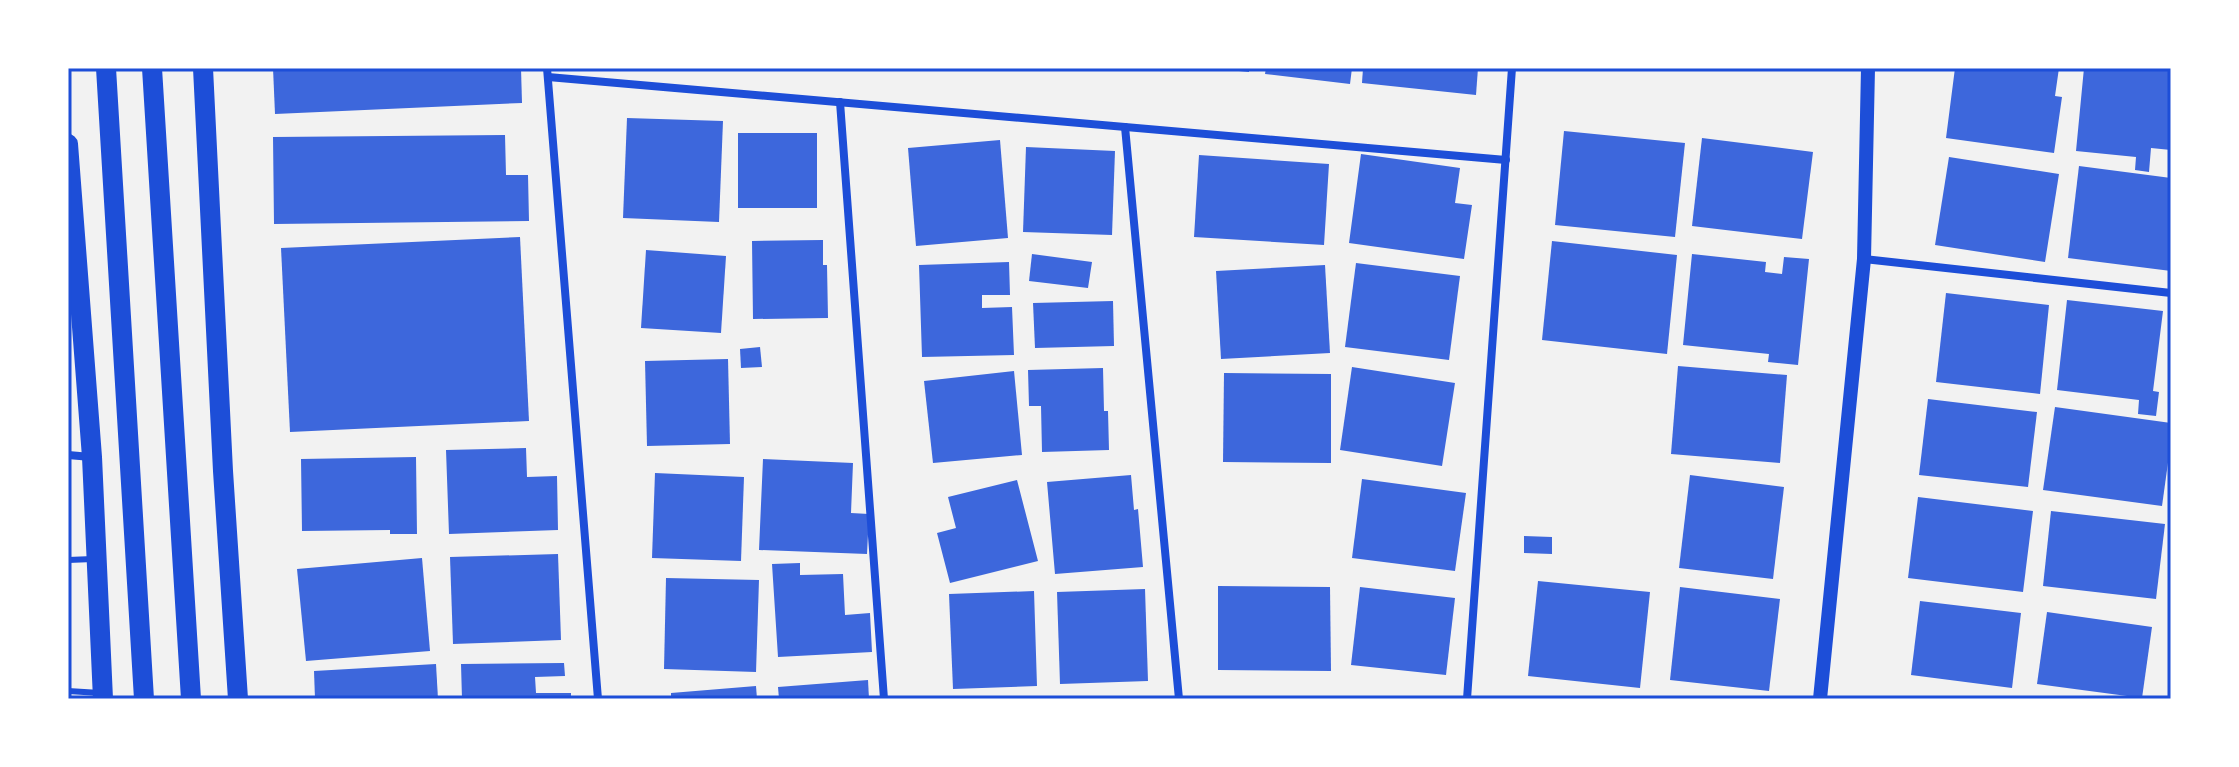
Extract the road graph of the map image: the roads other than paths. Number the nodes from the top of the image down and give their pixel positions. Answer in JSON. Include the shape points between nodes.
{"nodes":[{"id":1,"x":106,"y":68,"type":"edge"},
{"id":2,"x":152,"y":68,"type":"edge"},
{"id":3,"x":203,"y":68,"type":"edge"},
{"id":4,"x":1512,"y":68,"type":"edge"},
{"id":5,"x":1868,"y":68,"type":"edge"},
{"id":6,"x":548,"y":72,"type":"edge"},
{"id":7,"x":840,"y":102,"type":"junction"},
{"id":8,"x":1125,"y":127,"type":"junction"},
{"id":9,"x":68,"y":144,"type":"edge"},
{"id":10,"x":1506,"y":160,"type":"junction"},
{"id":11,"x":1864,"y":259,"type":"junction"},
{"id":12,"x":2171,"y":293,"type":"edge"},
{"id":13,"x":68,"y":455,"type":"edge"},
{"id":14,"x":92,"y":457,"type":"junction"},
{"id":15,"x":97,"y":559,"type":"junction"},
{"id":16,"x":68,"y":560,"type":"edge"},
{"id":17,"x":68,"y":691,"type":"edge"},
{"id":18,"x":103,"y":696,"type":"edge"},
{"id":19,"x":144,"y":699,"type":"edge"},
{"id":20,"x":191,"y":699,"type":"edge"},
{"id":21,"x":238,"y":699,"type":"edge"},
{"id":22,"x":598,"y":699,"type":"edge"},
{"id":23,"x":884,"y":699,"type":"edge"},
{"id":24,"x":1179,"y":699,"type":"edge"},
{"id":25,"x":1467,"y":699,"type":"edge"},
{"id":26,"x":1820,"y":699,"type":"edge"}],
"edges":[{"from":1,"to":19,"type":"main road"},
{"from":2,"to":20,"type":"main road"},
{"from":3,"to":21,"type":"main road"},
{"from":4,"to":10,"type":"street"},
{"from":5,"to":11,"type":"street"},
{"from":6,"to":7,"type":"street"},
{"from":6,"to":22,"type":"street"},
{"from":7,"to":8,"type":"street"},
{"from":7,"to":23,"type":"street"},
{"from":8,"to":10,"type":"street"},
{"from":8,"to":24,"type":"street"},
{"from":9,"to":14,"type":"main road"},
{"from":10,"to":25,"type":"street"},
{"from":11,"to":12,"type":"street"},
{"from":11,"to":26,"type":"street"},
{"from":13,"to":14,"type":"street"},
{"from":14,"to":15,"type":"main road"},
{"from":15,"to":16,"type":"lane"},
{"from":15,"to":18,"type":"main road"},
{"from":17,"to":18,"type":"lane"}]}
